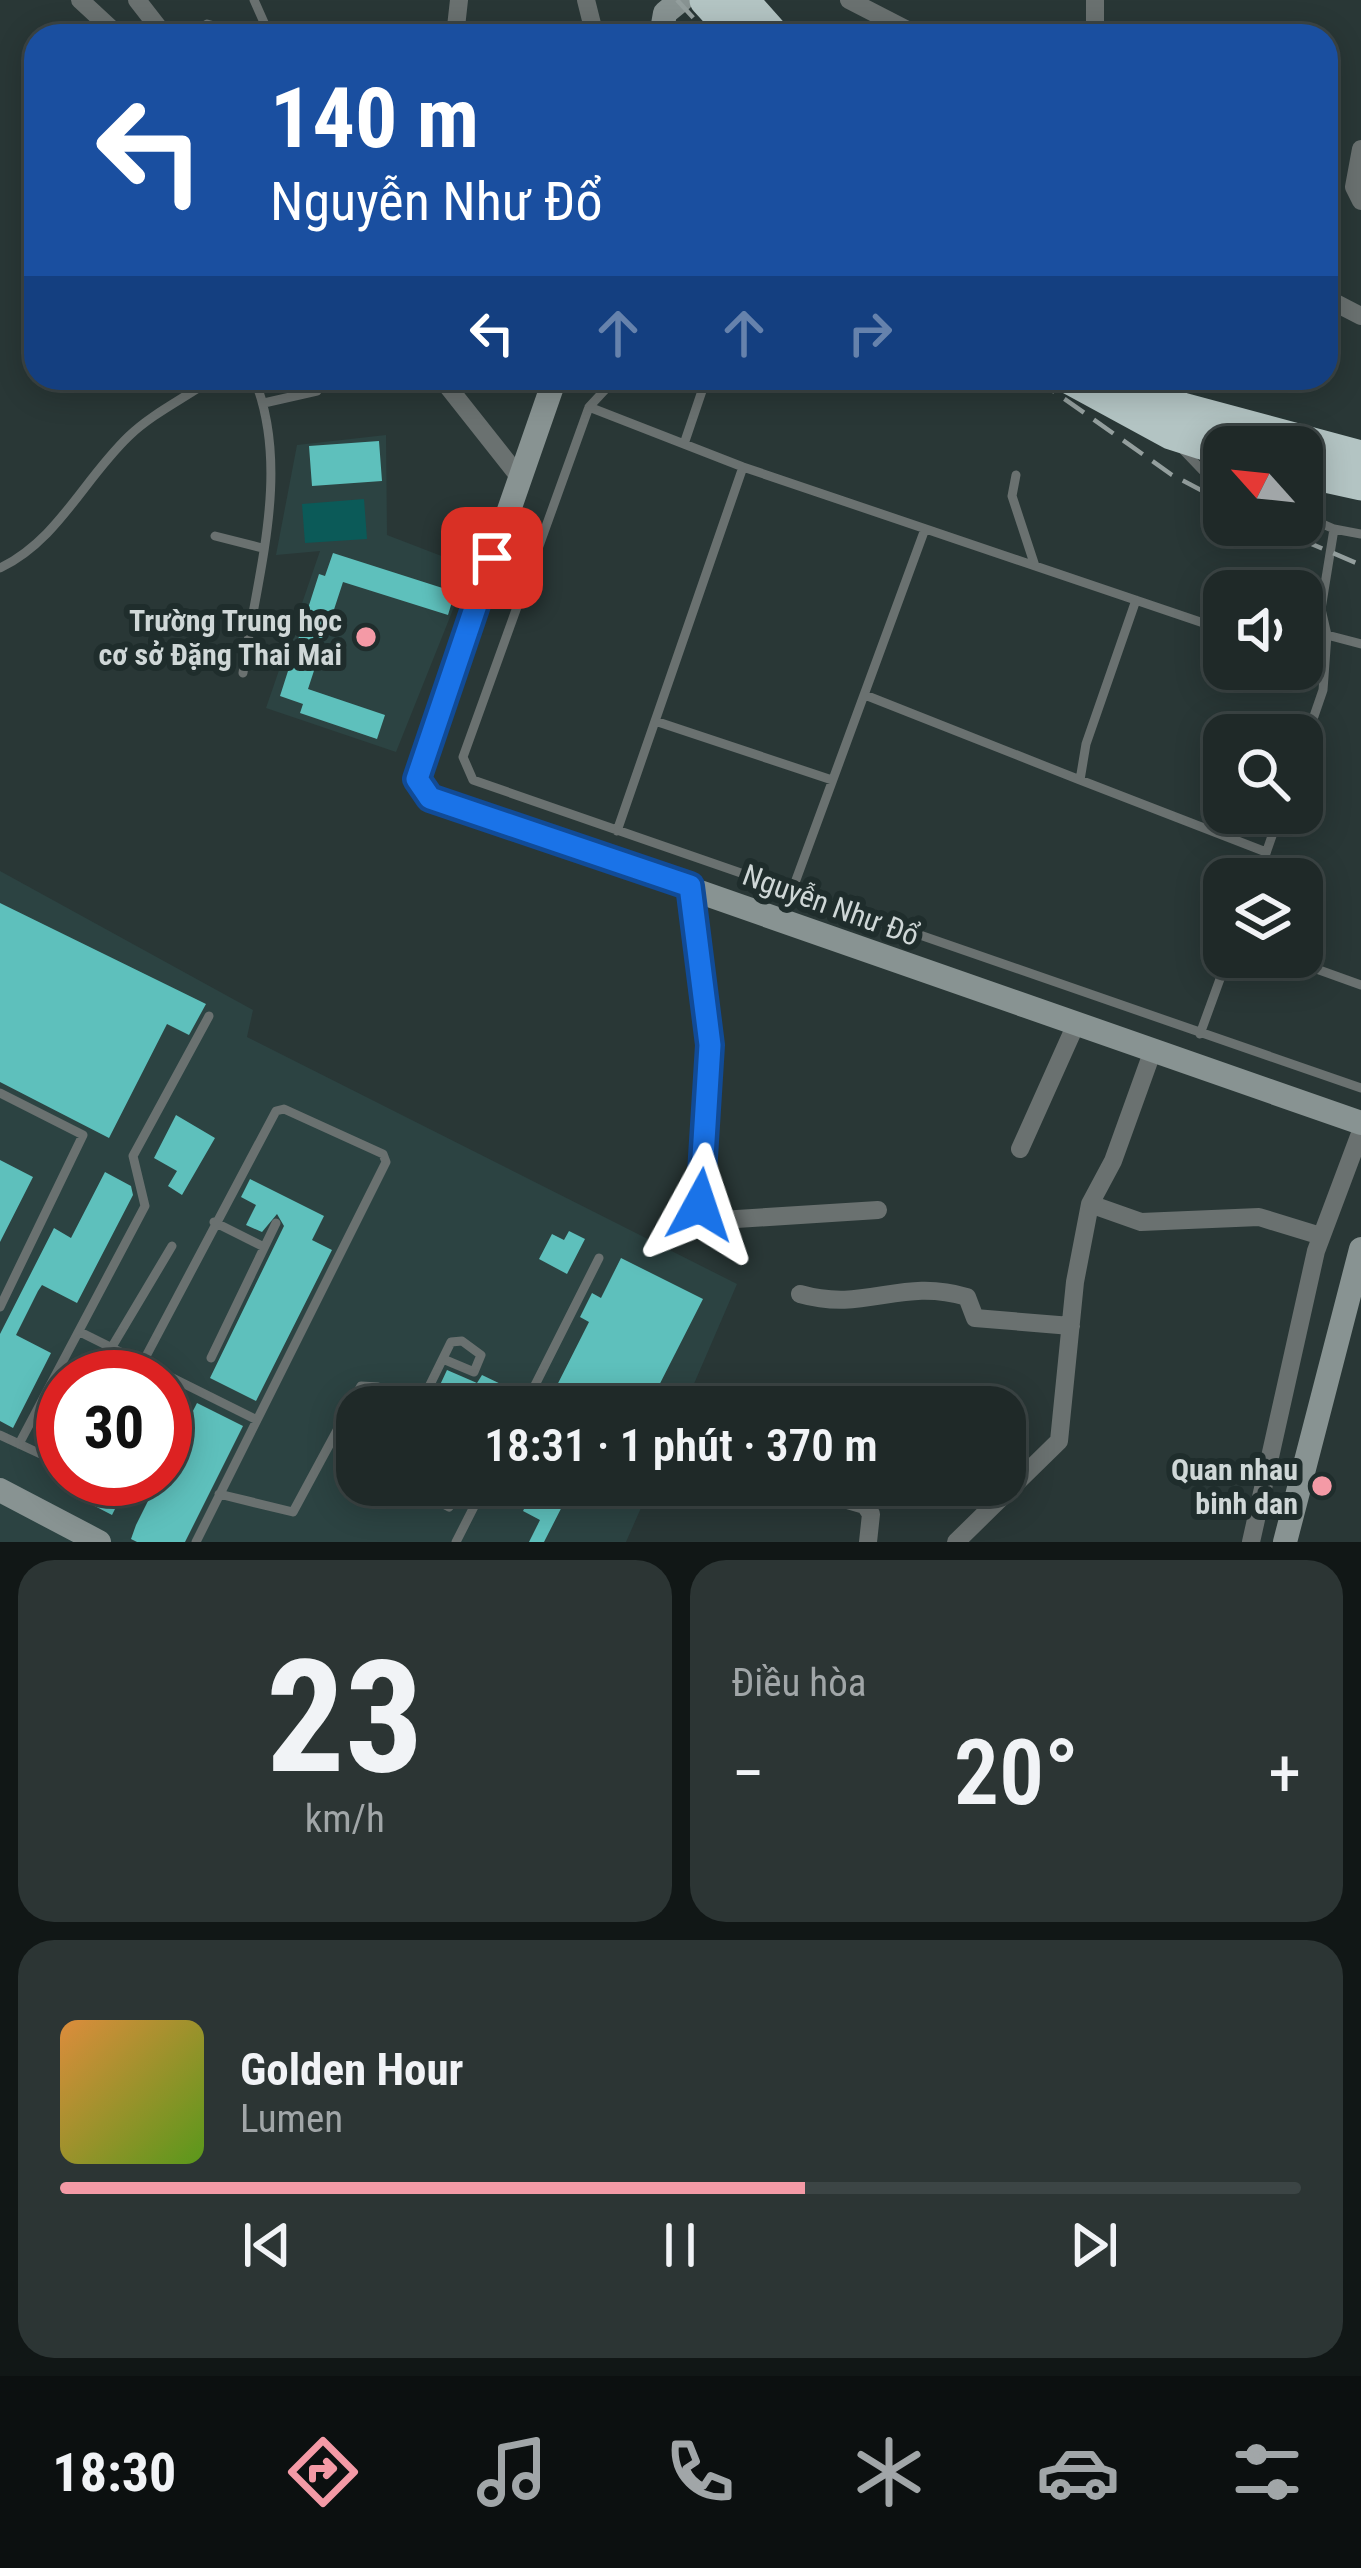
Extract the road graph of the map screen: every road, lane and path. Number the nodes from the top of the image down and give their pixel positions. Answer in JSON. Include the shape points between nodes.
{"nodes":[{"id":1,"x":80,"y":0,"type":"edge"},
{"id":2,"x":137,"y":0,"type":"edge"},
{"id":3,"x":681,"y":0,"type":"edge"},
{"id":4,"x":706,"y":0,"type":"edge"},
{"id":5,"x":849,"y":0,"type":"edge"},
{"id":6,"x":758,"y":18,"type":"edge"},
{"id":7,"x":106,"y":24,"type":"edge"},
{"id":8,"x":156,"y":24,"type":"edge"},
{"id":9,"x":662,"y":24,"type":"edge"},
{"id":10,"x":896,"y":24,"type":"edge"},
{"id":11,"x":1361,"y":149,"type":"edge"},
{"id":12,"x":1361,"y":201,"type":"edge"},
{"id":13,"x":195,"y":390,"type":"edge"},
{"id":14,"x":259,"y":390,"type":"edge"},
{"id":15,"x":318,"y":390,"type":"edge"},
{"id":16,"x":450,"y":390,"type":"edge"},
{"id":17,"x":551,"y":390,"type":"edge"},
{"id":18,"x":605,"y":390,"type":"edge"},
{"id":19,"x":702,"y":390,"type":"edge"},
{"id":20,"x":1100,"y":390,"type":"edge"},
{"id":21,"x":1140,"y":390,"type":"edge"},
{"id":22,"x":264,"y":403,"type":"junction"},
{"id":23,"x":589,"y":407,"type":"junction"},
{"id":24,"x":1176,"y":421,"type":"junction"},
{"id":25,"x":1203,"y":437,"type":"edge"},
{"id":26,"x":684,"y":444,"type":"junction"},
{"id":27,"x":1361,"y":457,"type":"edge"},
{"id":28,"x":743,"y":466,"type":"junction"},
{"id":29,"x":1203,"y":471,"type":"edge"},
{"id":30,"x":1016,"y":475,"type":"dead end"},
{"id":31,"x":1323,"y":476,"type":"edge"},
{"id":32,"x":520,"y":478,"type":"junction"},
{"id":33,"x":1361,"y":484,"type":"edge"},
{"id":34,"x":1323,"y":524,"type":"edge"},
{"id":35,"x":1334,"y":529,"type":"junction"},
{"id":36,"x":925,"y":530,"type":"junction"},
{"id":37,"x":1361,"y":535,"type":"edge"},
{"id":38,"x":215,"y":536,"type":"dead end"},
{"id":39,"x":262,"y":548,"type":"junction"},
{"id":40,"x":1035,"y":566,"type":"junction"},
{"id":41,"x":0,"y":568,"type":"edge"},
{"id":42,"x":1136,"y":600,"type":"junction"},
{"id":43,"x":1203,"y":623,"type":"edge"},
{"id":44,"x":1327,"y":635,"type":"junction"},
{"id":45,"x":1323,"y":636,"type":"edge"},
{"id":46,"x":1361,"y":644,"type":"edge"},
{"id":47,"x":243,"y":673,"type":"dead end"},
{"id":48,"x":865,"y":695,"type":"junction"},
{"id":49,"x":1315,"y":714,"type":"edge"},
{"id":50,"x":655,"y":721,"type":"junction"},
{"id":51,"x":1080,"y":780,"type":"junction"},
{"id":52,"x":832,"y":781,"type":"junction"},
{"id":53,"x":617,"y":831,"type":"junction"},
{"id":54,"x":1272,"y":834,"type":"edge"},
{"id":55,"x":1266,"y":852,"type":"junction"},
{"id":56,"x":1264,"y":858,"type":"edge"},
{"id":57,"x":690,"y":886,"type":"junction"},
{"id":58,"x":792,"y":892,"type":"junction"},
{"id":59,"x":782,"y":919,"type":"junction"},
{"id":60,"x":1323,"y":972,"type":"edge"},
{"id":61,"x":1220,"y":978,"type":"edge"},
{"id":62,"x":1361,"y":985,"type":"edge"},
{"id":63,"x":208,"y":1016,"type":"dead end"},
{"id":64,"x":1076,"y":1024,"type":"junction"},
{"id":65,"x":1200,"y":1034,"type":"junction"},
{"id":66,"x":1153,"y":1050,"type":"junction"},
{"id":67,"x":1361,"y":1088,"type":"edge"},
{"id":68,"x":0,"y":1093,"type":"edge"},
{"id":69,"x":1361,"y":1127,"type":"edge"},
{"id":70,"x":1020,"y":1149,"type":"dead end"},
{"id":71,"x":1090,"y":1204,"type":"junction"},
{"id":72,"x":878,"y":1210,"type":"dead end"},
{"id":73,"x":214,"y":1222,"type":"junction"},
{"id":74,"x":276,"y":1223,"type":"dead end"},
{"id":75,"x":1321,"y":1236,"type":"junction"},
{"id":76,"x":172,"y":1246,"type":"dead end"},
{"id":77,"x":264,"y":1247,"type":"junction"},
{"id":78,"x":1361,"y":1249,"type":"edge"},
{"id":79,"x":599,"y":1258,"type":"dead end"},
{"id":80,"x":800,"y":1294,"type":"dead end"},
{"id":81,"x":0,"y":1307,"type":"edge"},
{"id":82,"x":1071,"y":1326,"type":"junction"},
{"id":83,"x":80,"y":1332,"type":"junction"},
{"id":84,"x":111,"y":1347,"type":"junction"},
{"id":85,"x":109,"y":1350,"type":"edge"},
{"id":86,"x":117,"y":1350,"type":"edge"},
{"id":87,"x":149,"y":1350,"type":"edge"},
{"id":88,"x":211,"y":1358,"type":"dead end"},
{"id":89,"x":443,"y":1359,"type":"dead end"},
{"id":90,"x":429,"y":1386,"type":"edge"},
{"id":91,"x":535,"y":1386,"type":"edge"},
{"id":92,"x":192,"y":1387,"type":"edge"},
{"id":93,"x":255,"y":1419,"type":"junction"},
{"id":94,"x":336,"y":1432,"type":"edge"},
{"id":95,"x":0,"y":1435,"type":"edge"},
{"id":96,"x":19,"y":1444,"type":"junction"},
{"id":97,"x":36,"y":1452,"type":"edge"},
{"id":98,"x":0,"y":1490,"type":"edge"},
{"id":99,"x":219,"y":1494,"type":"junction"},
{"id":100,"x":474,"y":1506,"type":"edge"},
{"id":101,"x":866,"y":1506,"type":"edge"},
{"id":102,"x":60,"y":1533,"type":"edge"},
{"id":103,"x":99,"y":1542,"type":"edge"},
{"id":104,"x":196,"y":1542,"type":"edge"},
{"id":105,"x":456,"y":1542,"type":"edge"},
{"id":106,"x":868,"y":1542,"type":"edge"},
{"id":107,"x":956,"y":1542,"type":"edge"},
{"id":108,"x":1251,"y":1542,"type":"edge"},
{"id":109,"x":1286,"y":1542,"type":"edge"}],
"edges":[{"from":1,"to":7,"type":"street"},
{"from":2,"to":8,"type":"street"},
{"from":3,"to":9,"type":"street"},
{"from":4,"to":6,"type":"highway"},
{"from":5,"to":10,"type":"street"},
{"from":11,"to":12,"type":"street","via":[[1354,187]]},
{"from":13,"to":41,"type":"lane","via":[[130,434],[76,492],[54,531]]},
{"from":14,"to":22,"type":"lane"},
{"from":15,"to":22,"type":"lane"},
{"from":16,"to":32,"type":"street"},
{"from":17,"to":32,"type":"street","name":"Nguyễn Như Đổ"},
{"from":18,"to":23,"type":"lane"},
{"from":19,"to":26,"type":"lane"},
{"from":20,"to":24,"type":"highway"},
{"from":21,"to":24,"type":"highway"},
{"from":22,"to":39,"type":"lane","via":[[272,429]]},
{"from":23,"to":26,"type":"lane"},
{"from":23,"to":53,"type":"lane","via":[[464,757],[472,780]]},
{"from":24,"to":25,"type":"highway"},
{"from":24,"to":27,"type":"highway"},
{"from":24,"to":29,"type":"lane"},
{"from":26,"to":28,"type":"lane"},
{"from":28,"to":36,"type":"lane"},
{"from":28,"to":50,"type":"lane"},
{"from":30,"to":40,"type":"lane","via":[[1012,496]]},
{"from":31,"to":33,"type":"highway"},
{"from":32,"to":57,"type":"street","name":"Nguyễn Như Đổ","via":[[417,779],[430,798]]},
{"from":34,"to":35,"type":"lane"},
{"from":35,"to":37,"type":"lane"},
{"from":35,"to":44,"type":"lane","via":[[1321,609]]},
{"from":36,"to":40,"type":"lane"},
{"from":36,"to":48,"type":"lane"},
{"from":38,"to":39,"type":"lane"},
{"from":39,"to":47,"type":"lane"},
{"from":40,"to":42,"type":"lane"},
{"from":42,"to":43,"type":"lane"},
{"from":42,"to":51,"type":"lane"},
{"from":44,"to":45,"type":"lane"},
{"from":44,"to":46,"type":"lane"},
{"from":44,"to":49,"type":"lane"},
{"from":48,"to":51,"type":"lane"},
{"from":48,"to":52,"type":"lane"},
{"from":50,"to":52,"type":"lane"},
{"from":50,"to":53,"type":"lane"},
{"from":51,"to":55,"type":"lane"},
{"from":52,"to":58,"type":"lane"},
{"from":53,"to":58,"type":"lane"},
{"from":54,"to":55,"type":"lane"},
{"from":55,"to":56,"type":"lane"},
{"from":57,"to":59,"type":"street","name":"Nguyễn Như Đổ"},
{"from":57,"to":72,"type":"street","via":[[710,1045],[702,1212],[721,1220]]},
{"from":58,"to":59,"type":"lane"},
{"from":58,"to":65,"type":"lane"},
{"from":59,"to":64,"type":"street","name":"Nguyễn Như Đổ"},
{"from":60,"to":62,"type":"lane"},
{"from":61,"to":65,"type":"lane"},
{"from":63,"to":83,"type":"lane","via":[[133,1156],[145,1206]]},
{"from":64,"to":66,"type":"street","name":"Nguyễn Như Đổ"},
{"from":64,"to":70,"type":"street"},
{"from":65,"to":67,"type":"lane"},
{"from":66,"to":69,"type":"street","name":"Nguyễn Như Đổ"},
{"from":66,"to":71,"type":"street"},
{"from":68,"to":81,"type":"lane","via":[[83,1135]]},
{"from":69,"to":75,"type":"street"},
{"from":71,"to":75,"type":"street","via":[[1142,1222],[1259,1217]]},
{"from":71,"to":82,"type":"street"},
{"from":73,"to":77,"type":"lane"},
{"from":73,"to":87,"type":"lane"},
{"from":73,"to":93,"type":"lane","via":[[276,1111],[383,1154],[386,1162]]},
{"from":74,"to":77,"type":"lane"},
{"from":75,"to":108,"type":"street"},
{"from":76,"to":84,"type":"lane"},
{"from":77,"to":88,"type":"lane"},
{"from":78,"to":109,"type":"street"},
{"from":79,"to":91,"type":"lane"},
{"from":80,"to":82,"type":"street","via":[[843,1304],[935,1289],[967,1297],[976,1318]]},
{"from":82,"to":107,"type":"street","via":[[1058,1441]]},
{"from":83,"to":84,"type":"lane"},
{"from":83,"to":96,"type":"lane"},
{"from":84,"to":85,"type":"lane"},
{"from":84,"to":86,"type":"lane"},
{"from":89,"to":90,"type":"lane"},
{"from":92,"to":93,"type":"lane"},
{"from":93,"to":99,"type":"lane"},
{"from":94,"to":99,"type":"lane","via":[[293,1512]]},
{"from":95,"to":96,"type":"lane"},
{"from":96,"to":97,"type":"lane"},
{"from":98,"to":102,"type":"street"},
{"from":99,"to":104,"type":"lane"},
{"from":100,"to":105,"type":"lane"},
{"from":101,"to":106,"type":"street"},
{"from":102,"to":103,"type":"street"}]}
